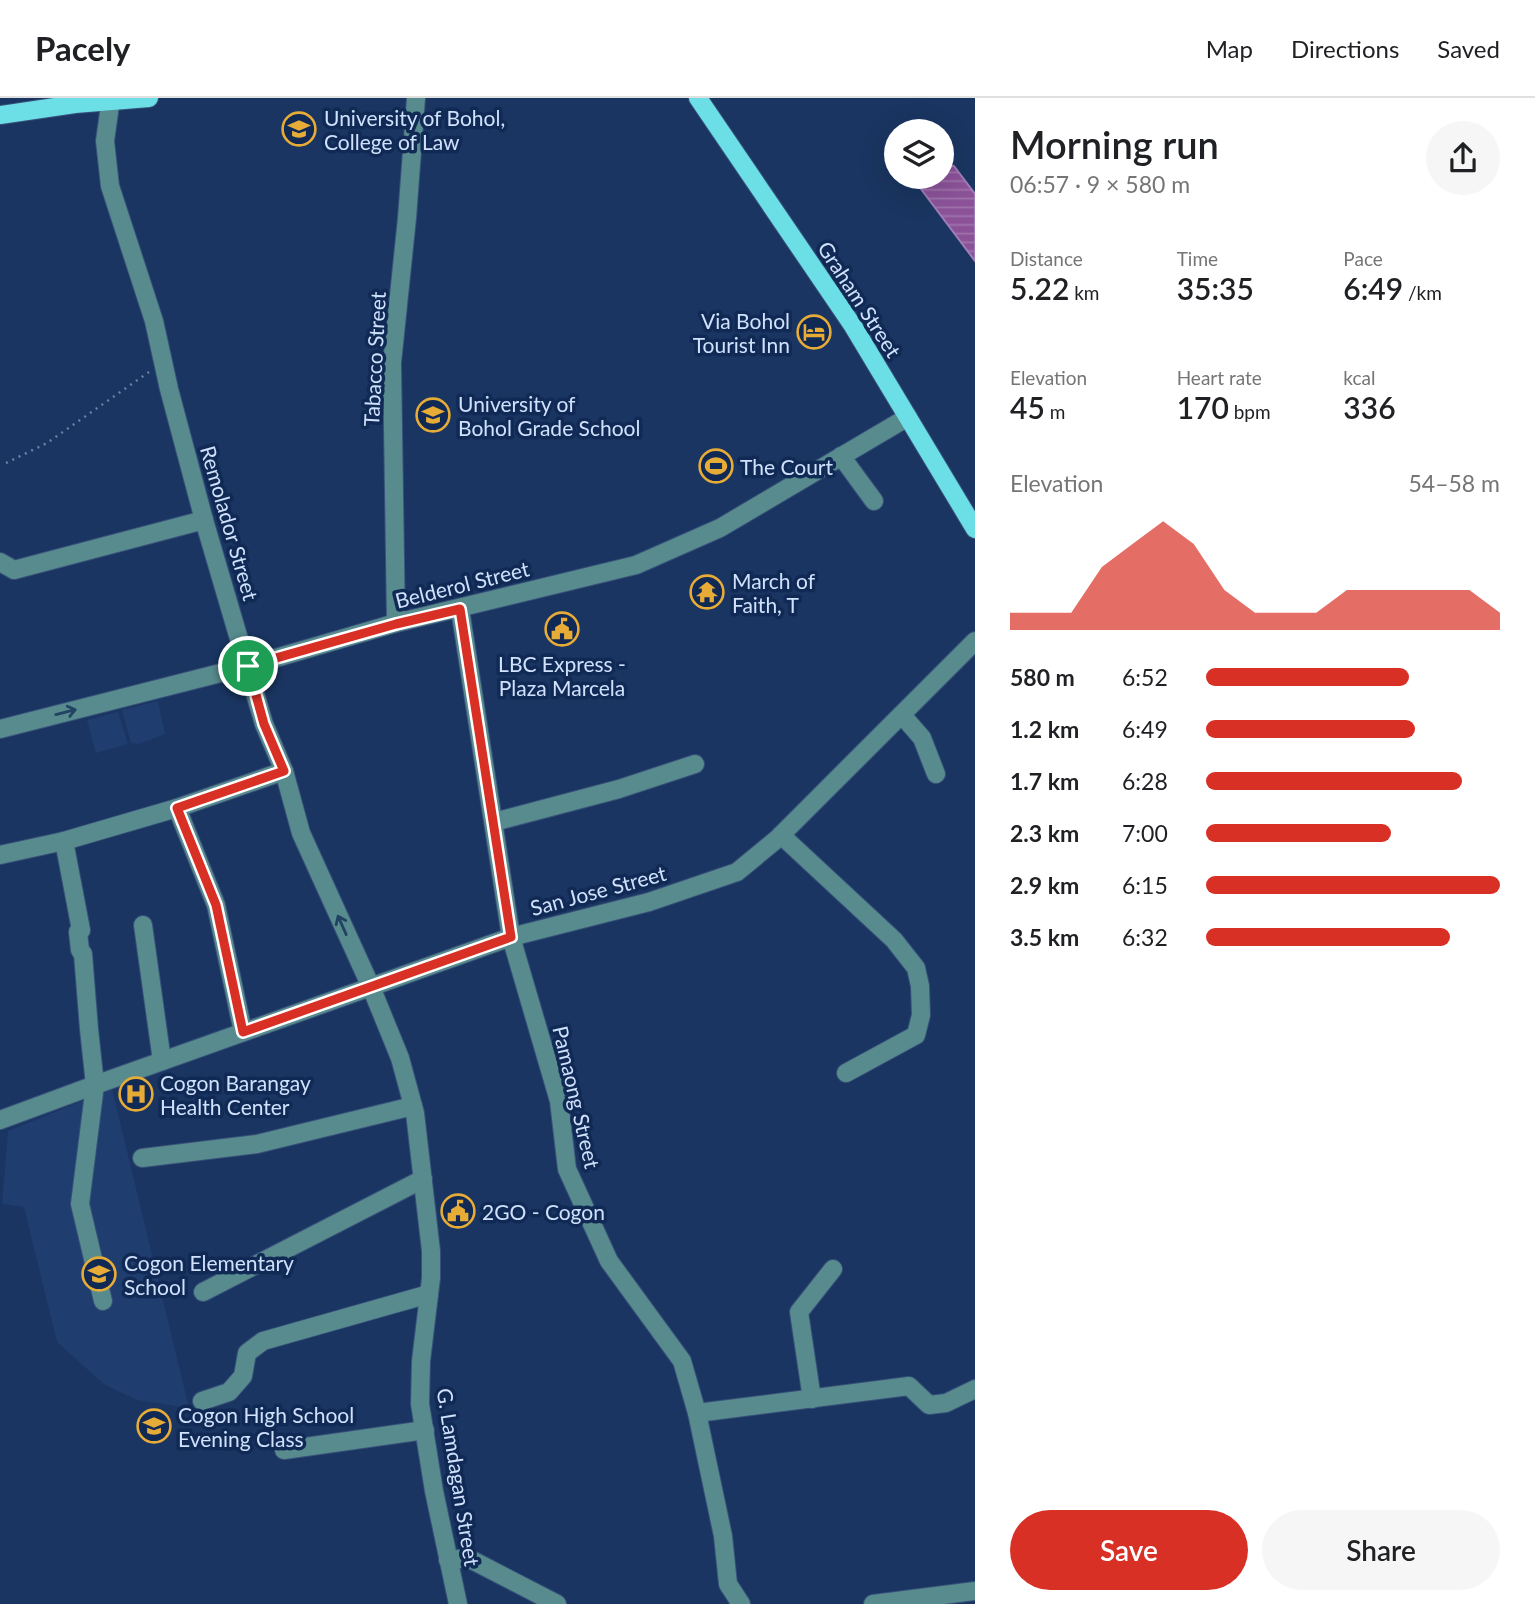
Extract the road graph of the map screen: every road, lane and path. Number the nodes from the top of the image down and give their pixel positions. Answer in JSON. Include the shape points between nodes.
{"nodes":[{"id":1,"x":149,"y":98,"type":"edge"},
{"id":2,"x":416,"y":98,"type":"edge"},
{"id":3,"x":698,"y":98,"type":"edge"},
{"id":4,"x":111,"y":99,"type":"edge"},
{"id":5,"x":0,"y":115,"type":"edge"},
{"id":6,"x":164,"y":363,"type":"junction"},
{"id":7,"x":908,"y":417,"type":"junction"},
{"id":8,"x":841,"y":456,"type":"junction"},
{"id":9,"x":6,"y":463,"type":"dead end"},
{"id":10,"x":874,"y":501,"type":"dead end"},
{"id":11,"x":204,"y":520,"type":"junction"},
{"id":12,"x":975,"y":529,"type":"edge"},
{"id":13,"x":0,"y":562,"type":"edge"},
{"id":14,"x":460,"y":609,"type":"junction"},
{"id":15,"x":396,"y":624,"type":"junction"},
{"id":16,"x":975,"y":641,"type":"edge"},
{"id":17,"x":248,"y":666,"type":"junction"},
{"id":18,"x":902,"y":715,"type":"junction"},
{"id":19,"x":0,"y":729,"type":"edge"},
{"id":20,"x":695,"y":764,"type":"dead end"},
{"id":21,"x":284,"y":771,"type":"junction"},
{"id":22,"x":936,"y":774,"type":"dead end"},
{"id":23,"x":177,"y":808,"type":"junction"},
{"id":24,"x":494,"y":822,"type":"junction"},
{"id":25,"x":781,"y":835,"type":"junction"},
{"id":26,"x":64,"y":841,"type":"junction"},
{"id":27,"x":0,"y":855,"type":"edge"},
{"id":28,"x":143,"y":925,"type":"dead end"},
{"id":29,"x":511,"y":937,"type":"junction"},
{"id":30,"x":371,"y":987,"type":"junction"},
{"id":31,"x":243,"y":1032,"type":"junction"},
{"id":32,"x":162,"y":1061,"type":"junction"},
{"id":33,"x":846,"y":1073,"type":"dead end"},
{"id":34,"x":95,"y":1085,"type":"junction"},
{"id":35,"x":413,"y":1106,"type":"junction"},
{"id":36,"x":0,"y":1121,"type":"edge"},
{"id":37,"x":142,"y":1158,"type":"dead end"},
{"id":38,"x":424,"y":1178,"type":"junction"},
{"id":39,"x":833,"y":1269,"type":"dead end"},
{"id":40,"x":203,"y":1292,"type":"dead end"},
{"id":41,"x":429,"y":1294,"type":"junction"},
{"id":42,"x":103,"y":1301,"type":"dead end"},
{"id":43,"x":975,"y":1389,"type":"edge"},
{"id":44,"x":812,"y":1399,"type":"junction"},
{"id":45,"x":202,"y":1401,"type":"dead end"},
{"id":46,"x":697,"y":1413,"type":"junction"},
{"id":47,"x":425,"y":1430,"type":"junction"},
{"id":48,"x":284,"y":1450,"type":"dead end"},
{"id":49,"x":448,"y":1560,"type":"junction"},
{"id":50,"x":975,"y":1591,"type":"edge"},
{"id":51,"x":458,"y":1604,"type":"edge"},
{"id":52,"x":557,"y":1604,"type":"edge"},
{"id":53,"x":741,"y":1604,"type":"edge"},
{"id":54,"x":873,"y":1604,"type":"edge"}],
"edges":[{"from":1,"to":4,"type":"main road"},
{"from":2,"to":15,"type":"street","name":"Tabacco Street","via":[[392,363]]},
{"from":3,"to":7,"type":"main road","name":"Graham Street","via":[[853,326]]},
{"from":4,"to":5,"type":"main road"},
{"from":4,"to":6,"type":"street","name":"Remolador Street","via":[[106,141],[110,186]]},
{"from":6,"to":9,"type":"path","via":[[47,443]]},
{"from":6,"to":11,"type":"street","name":"Remolador Street"},
{"from":7,"to":8,"type":"street","name":"Belderol Street"},
{"from":7,"to":12,"type":"main road","name":"Graham Street"},
{"from":8,"to":10,"type":"street"},
{"from":8,"to":14,"type":"street","name":"Belderol Street","via":[[720,528],[636,565]]},
{"from":11,"to":13,"type":"street","via":[[25,568],[15,570]]},
{"from":11,"to":17,"type":"street","name":"Remolador Street"},
{"from":14,"to":15,"type":"street","name":"Belderol Street"},
{"from":14,"to":24,"type":"street","name":"Pamaong Street"},
{"from":15,"to":17,"type":"street","name":"Belderol Street"},
{"from":16,"to":18,"type":"street","name":"San Jose Street"},
{"from":19,"to":17,"type":"street","name":"Belderol Street","one_way":true},
{"from":17,"to":21,"type":"street","name":"Remolador Street","via":[[264,724]]},
{"from":18,"to":22,"type":"street","via":[[922,737]]},
{"from":18,"to":25,"type":"street","name":"San Jose Street"},
{"from":20,"to":24,"type":"street"},
{"from":21,"to":23,"type":"street"},
{"from":30,"to":21,"type":"street","name":"Remolador Street","one_way":true,"via":[[302,833]]},
{"from":23,"to":26,"type":"street"},
{"from":23,"to":31,"type":"street","via":[[216,905]]},
{"from":24,"to":29,"type":"street","name":"Pamaong Street"},
{"from":25,"to":29,"type":"street","name":"San Jose Street","via":[[737,872],[649,902]]},
{"from":25,"to":33,"type":"street","via":[[894,940],[916,968],[921,1015],[916,1034]]},
{"from":26,"to":27,"type":"street"},
{"from":26,"to":34,"type":"street","via":[[81,930]]},
{"from":28,"to":32,"type":"street"},
{"from":29,"to":30,"type":"street","name":"San Jose Street"},
{"from":29,"to":46,"type":"street","name":"Pamaong Street","via":[[559,1101],[567,1169],[609,1261],[682,1361]]},
{"from":30,"to":31,"type":"street","name":"San Jose Street"},
{"from":30,"to":35,"type":"street","name":"G. Lamdagan Street","via":[[400,1058]]},
{"from":31,"to":32,"type":"street","name":"San Jose Street"},
{"from":32,"to":34,"type":"street","name":"San Jose Street"},
{"from":34,"to":36,"type":"street","name":"San Jose Street"},
{"from":34,"to":42,"type":"street","via":[[80,1204]]},
{"from":35,"to":37,"type":"street","via":[[257,1144]]},
{"from":35,"to":38,"type":"street","name":"G. Lamdagan Street"},
{"from":38,"to":40,"type":"street"},
{"from":38,"to":41,"type":"street","name":"G. Lamdagan Street","via":[[431,1251]]},
{"from":39,"to":44,"type":"street","via":[[799,1312]]},
{"from":41,"to":45,"type":"street","via":[[263,1341],[247,1353],[243,1376],[229,1392]]},
{"from":41,"to":47,"type":"street","name":"G. Lamdagan Street","via":[[421,1361]]},
{"from":43,"to":44,"type":"street","via":[[946,1403],[929,1405],[909,1387]]},
{"from":44,"to":46,"type":"street"},
{"from":46,"to":53,"type":"street","name":"Pamaong Street","via":[[723,1536],[728,1584]]},
{"from":47,"to":48,"type":"street"},
{"from":47,"to":49,"type":"street","name":"G. Lamdagan Street"},
{"from":49,"to":51,"type":"street","name":"G. Lamdagan Street"},
{"from":49,"to":52,"type":"street","via":[[468,1558]]},
{"from":50,"to":54,"type":"street"}]}
